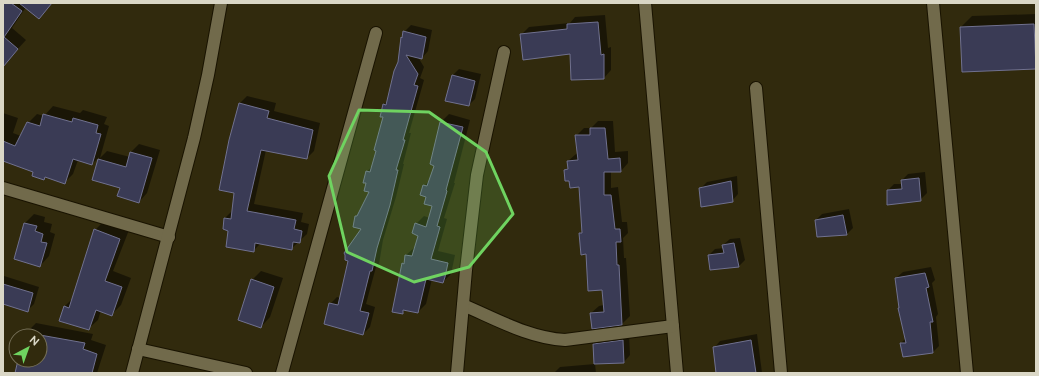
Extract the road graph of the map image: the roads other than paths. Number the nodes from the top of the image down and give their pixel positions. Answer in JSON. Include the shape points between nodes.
{"nodes":[{"id":1,"x":221,"y":3,"type":"edge"},
{"id":2,"x":645,"y":3,"type":"edge"},
{"id":3,"x":933,"y":3,"type":"edge"},
{"id":4,"x":376,"y":33,"type":"dead end"},
{"id":5,"x":504,"y":52,"type":"dead end"},
{"id":6,"x":756,"y":88,"type":"dead end"},
{"id":7,"x":3,"y":188,"type":"edge"},
{"id":8,"x":169,"y":237,"type":"junction"},
{"id":9,"x":463,"y":305,"type":"junction"},
{"id":10,"x":673,"y":326,"type":"junction"},
{"id":11,"x":138,"y":349,"type":"junction"},
{"id":12,"x":132,"y":373,"type":"edge"},
{"id":13,"x":246,"y":373,"type":"edge"},
{"id":14,"x":282,"y":373,"type":"edge"},
{"id":15,"x":457,"y":373,"type":"edge"},
{"id":16,"x":677,"y":373,"type":"edge"},
{"id":17,"x":781,"y":373,"type":"edge"},
{"id":18,"x":967,"y":373,"type":"edge"}],
"edges":[{"from":1,"to":8,"type":"street","via":[[208,75]]},
{"from":2,"to":10,"type":"street"},
{"from":3,"to":18,"type":"street"},
{"from":4,"to":14,"type":"street"},
{"from":5,"to":9,"type":"street","via":[[477,175]]},
{"from":6,"to":17,"type":"street"},
{"from":7,"to":8,"type":"street"},
{"from":8,"to":11,"type":"street"},
{"from":9,"to":10,"type":"street","via":[[532,335],[548,339],[565,340]]},
{"from":9,"to":15,"type":"street"},
{"from":10,"to":16,"type":"street"},
{"from":11,"to":12,"type":"street"},
{"from":11,"to":13,"type":"street"}]}
